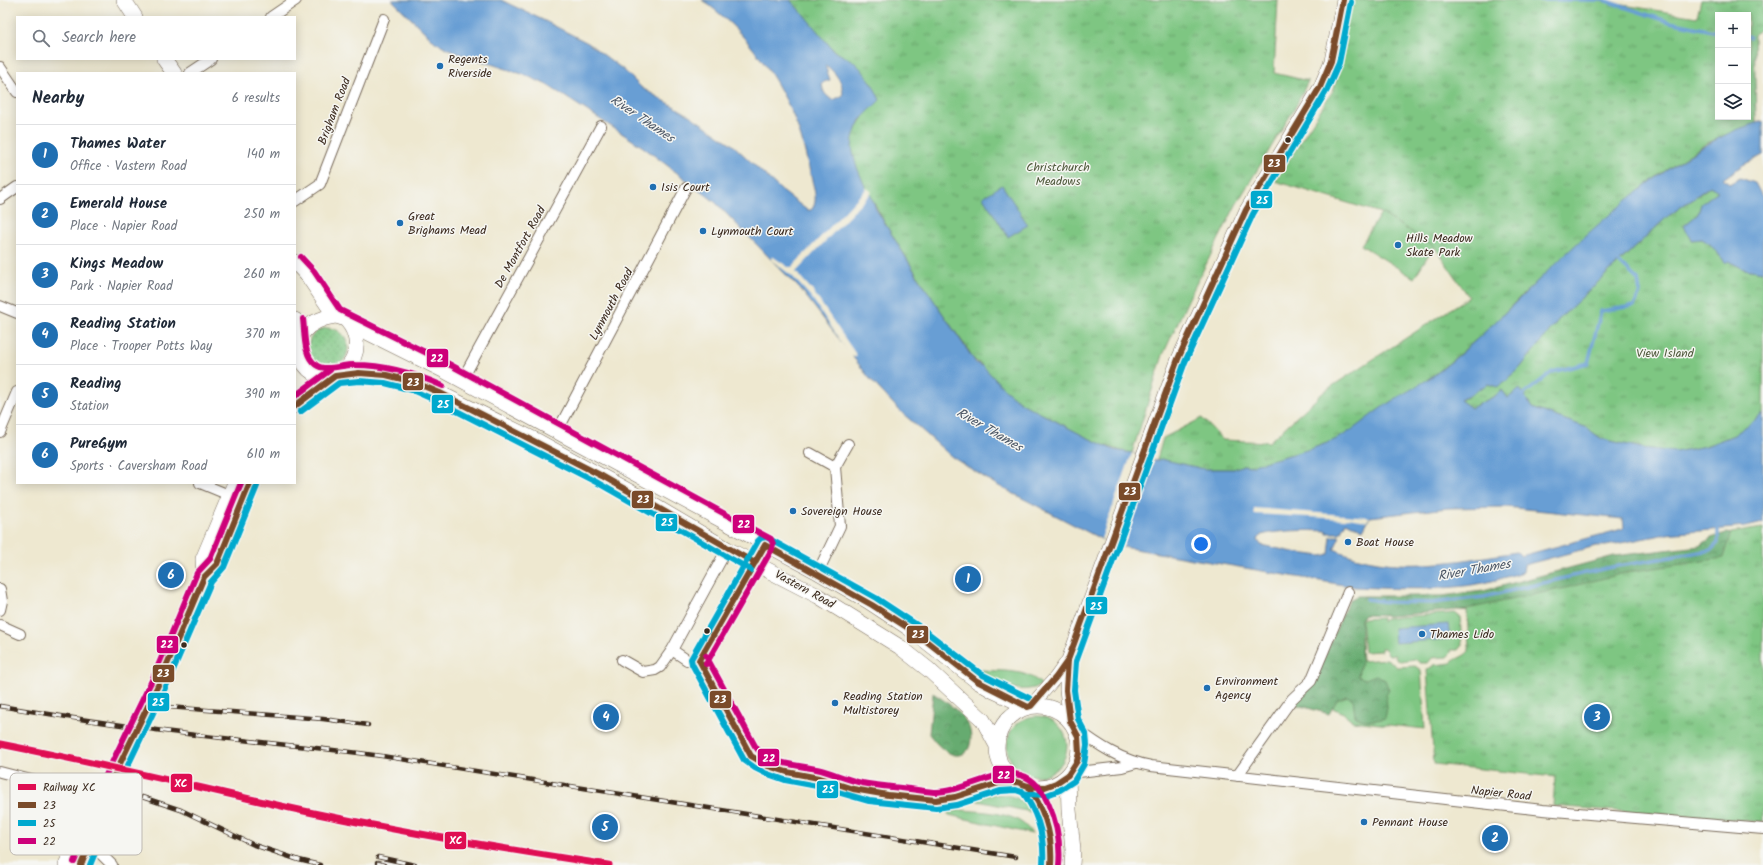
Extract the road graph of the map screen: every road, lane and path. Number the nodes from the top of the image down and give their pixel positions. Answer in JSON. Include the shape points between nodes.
{"nodes":[{"id":1,"x":124,"y":0,"type":"edge"},
{"id":2,"x":296,"y":0,"type":"edge"},
{"id":3,"x":1343,"y":0,"type":"edge"},
{"id":4,"x":134,"y":16,"type":"edge"},
{"id":5,"x":272,"y":16,"type":"edge"},
{"id":6,"x":384,"y":19,"type":"dead end"},
{"id":7,"x":165,"y":60,"type":"edge"},
{"id":8,"x":209,"y":60,"type":"edge"},
{"id":9,"x":0,"y":67,"type":"edge"},
{"id":10,"x":173,"y":72,"type":"edge"},
{"id":11,"x":191,"y":72,"type":"edge"},
{"id":12,"x":16,"y":91,"type":"edge"},
{"id":13,"x":601,"y":126,"type":"dead end"},
{"id":14,"x":16,"y":188,"type":"edge"},
{"id":15,"x":686,"y":188,"type":"dead end"},
{"id":16,"x":0,"y":199,"type":"edge"},
{"id":17,"x":296,"y":200,"type":"edge"},
{"id":18,"x":296,"y":263,"type":"edge"},
{"id":19,"x":0,"y":306,"type":"edge"},
{"id":20,"x":16,"y":313,"type":"edge"},
{"id":21,"x":335,"y":316,"type":"junction"},
{"id":22,"x":349,"y":323,"type":"junction"},
{"id":23,"x":296,"y":333,"type":"edge"},
{"id":24,"x":297,"y":346,"type":"edge"},
{"id":25,"x":339,"y":374,"type":"junction"},
{"id":26,"x":462,"y":380,"type":"junction"},
{"id":27,"x":15,"y":404,"type":"edge"},
{"id":28,"x":296,"y":405,"type":"edge"},
{"id":29,"x":0,"y":432,"type":"edge"},
{"id":30,"x":556,"y":432,"type":"junction"},
{"id":31,"x":848,"y":444,"type":"dead end"},
{"id":32,"x":810,"y":453,"type":"dead end"},
{"id":33,"x":835,"y":467,"type":"junction"},
{"id":34,"x":205,"y":484,"type":"edge"},
{"id":35,"x":250,"y":484,"type":"edge"},
{"id":36,"x":232,"y":489,"type":"edge"},
{"id":37,"x":727,"y":548,"type":"junction"},
{"id":38,"x":818,"y":572,"type":"junction"},
{"id":39,"x":204,"y":578,"type":"junction"},
{"id":40,"x":0,"y":589,"type":"edge"},
{"id":41,"x":1348,"y":592,"type":"dead end"},
{"id":42,"x":0,"y":610,"type":"edge"},
{"id":43,"x":0,"y":625,"type":"edge"},
{"id":44,"x":20,"y":634,"type":"dead end"},
{"id":45,"x":672,"y":650,"type":"junction"},
{"id":46,"x":622,"y":660,"type":"dead end"},
{"id":47,"x":1068,"y":660,"type":"junction"},
{"id":48,"x":1029,"y":706,"type":"junction"},
{"id":49,"x":1072,"y":724,"type":"junction"},
{"id":50,"x":997,"y":746,"type":"junction"},
{"id":51,"x":1136,"y":763,"type":"junction"},
{"id":52,"x":0,"y":772,"type":"edge"},
{"id":53,"x":115,"y":773,"type":"edge"},
{"id":54,"x":1069,"y":774,"type":"junction"},
{"id":55,"x":10,"y":775,"type":"edge"},
{"id":56,"x":1237,"y":776,"type":"junction"},
{"id":57,"x":1022,"y":784,"type":"junction"},
{"id":58,"x":1763,"y":829,"type":"edge"},
{"id":59,"x":70,"y":855,"type":"edge"},
{"id":60,"x":85,"y":855,"type":"edge"},
{"id":61,"x":102,"y":855,"type":"edge"},
{"id":62,"x":66,"y":865,"type":"edge"},
{"id":63,"x":81,"y":865,"type":"edge"},
{"id":64,"x":112,"y":865,"type":"edge"},
{"id":65,"x":1051,"y":865,"type":"edge"},
{"id":66,"x":1072,"y":865,"type":"edge"}],
"edges":[{"from":1,"to":4,"type":"main road"},
{"from":2,"to":5,"type":"street"},
{"from":3,"to":47,"type":"main road","via":[[1331,61],[1320,87],[1246,210],[1178,359]]},
{"from":6,"to":17,"type":"street","name":"Brigham Road","via":[[320,184]]},
{"from":7,"to":10,"type":"main road"},
{"from":8,"to":11,"type":"street"},
{"from":9,"to":12,"type":"street"},
{"from":13,"to":26,"type":"street","name":"De Montfort Road"},
{"from":14,"to":16,"type":"street"},
{"from":15,"to":30,"type":"street","name":"Lynmouth Road"},
{"from":18,"to":21,"type":"main road"},
{"from":19,"to":20,"type":"street"},
{"from":21,"to":22,"type":"main road"},
{"from":21,"to":24,"type":"main road","via":[[324,317],[311,325],[301,335]]},
{"from":22,"to":25,"type":"main road","via":[[355,336],[355,354],[349,367]]},
{"from":22,"to":26,"type":"main road","name":"Vastern Road"},
{"from":23,"to":24,"type":"main road"},
{"from":24,"to":25,"type":"main road","via":[[311,372],[318,375]]},
{"from":25,"to":28,"type":"main road"},
{"from":25,"to":37,"type":"main road","name":"Vastern Road","via":[[367,373],[400,378],[439,393],[539,442]]},
{"from":26,"to":30,"type":"main road","name":"Vastern Road"},
{"from":27,"to":29,"type":"street"},
{"from":30,"to":38,"type":"main road","name":"Vastern Road"},
{"from":31,"to":33,"type":"street"},
{"from":32,"to":33,"type":"street"},
{"from":33,"to":38,"type":"street","via":[[840,526]]},
{"from":34,"to":36,"type":"street"},
{"from":35,"to":39,"type":"main road","via":[[217,564]]},
{"from":36,"to":39,"type":"main road","via":[[204,559]]},
{"from":37,"to":45,"type":"street"},
{"from":37,"to":50,"type":"main road","name":"Vastern Road","via":[[818,596],[900,647],[933,673],[983,720]]},
{"from":38,"to":48,"type":"main road","name":"Vastern Road","via":[[909,628],[977,681]]},
{"from":39,"to":53,"type":"main road","via":[[160,681]]},
{"from":40,"to":42,"type":"street"},
{"from":41,"to":56,"type":"street","via":[[1311,681],[1292,699]]},
{"from":43,"to":44,"type":"street"},
{"from":45,"to":46,"type":"street","via":[[660,667],[648,672]]},
{"from":45,"to":57,"type":"street","via":[[687,660],[699,660],[748,751],[768,766],[871,793],[936,800],[955,797],[999,783]]},
{"from":47,"to":48,"type":"main road"},
{"from":47,"to":49,"type":"main road","via":[[1066,690]]},
{"from":48,"to":49,"type":"main road","via":[[1043,706],[1056,710]]},
{"from":48,"to":50,"type":"main road","via":[[1004,723]]},
{"from":49,"to":51,"type":"street","via":[[1098,746]]},
{"from":49,"to":54,"type":"main road","via":[[1078,736],[1079,753]]},
{"from":50,"to":57,"type":"main road","via":[[999,760],[1005,771]]},
{"from":51,"to":54,"type":"street"},
{"from":51,"to":56,"type":"street","name":"Napier Road"},
{"from":52,"to":55,"type":"street"},
{"from":54,"to":57,"type":"main road","via":[[1045,787]]},
{"from":54,"to":66,"type":"main road"},
{"from":56,"to":58,"type":"street","name":"Napier Road","via":[[1543,810]]},
{"from":57,"to":65,"type":"main road","via":[[1038,799],[1050,829]]},
{"from":59,"to":62,"type":"main road"},
{"from":60,"to":63,"type":"main road"},
{"from":61,"to":64,"type":"street"}]}
